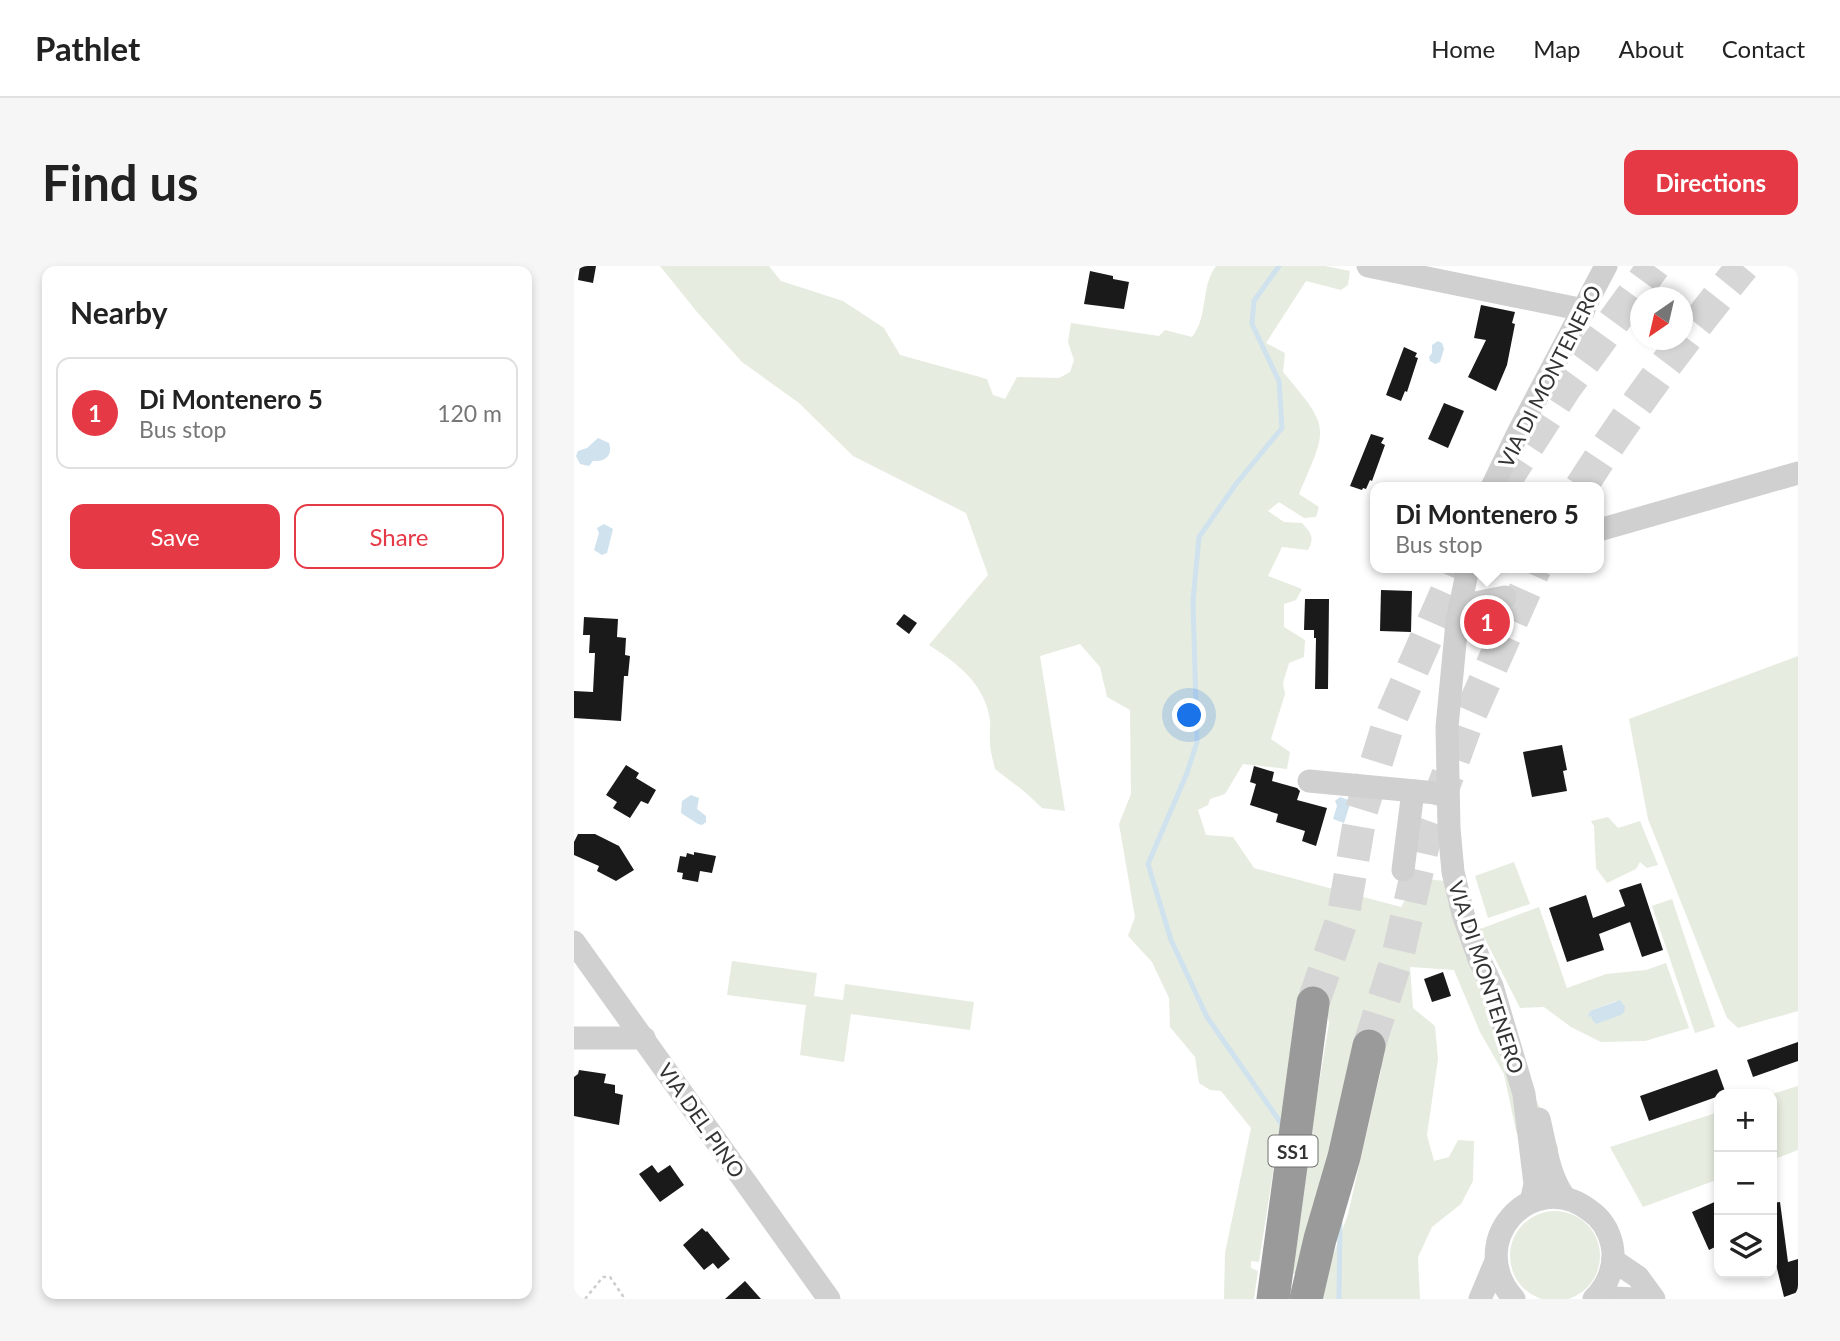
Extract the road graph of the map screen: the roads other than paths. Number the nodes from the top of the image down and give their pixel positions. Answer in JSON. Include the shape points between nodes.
{"nodes":[{"id":1,"x":1368,"y":266,"type":"edge"},
{"id":2,"x":1606,"y":266,"type":"edge"},
{"id":3,"x":1584,"y":310,"type":"junction"},
{"id":4,"x":1798,"y":473,"type":"edge"},
{"id":5,"x":1494,"y":482,"type":"edge"},
{"id":6,"x":1604,"y":529,"type":"edge"},
{"id":7,"x":1470,"y":573,"type":"edge"},
{"id":8,"x":1505,"y":597,"type":"dead end"},
{"id":9,"x":1460,"y":606,"type":"junction"},
{"id":10,"x":1309,"y":780,"type":"dead end"},
{"id":11,"x":1413,"y":791,"type":"junction"},
{"id":12,"x":1447,"y":794,"type":"junction"},
{"id":13,"x":1403,"y":870,"type":"dead end"},
{"id":14,"x":574,"y":942,"type":"edge"},
{"id":15,"x":1314,"y":1003,"type":"tunnel mouth"},
{"id":16,"x":574,"y":1038,"type":"edge"},
{"id":17,"x":644,"y":1038,"type":"junction"},
{"id":18,"x":1369,"y":1046,"type":"tunnel mouth"},
{"id":19,"x":1524,"y":1094,"type":"junction"},
{"id":20,"x":1564,"y":1198,"type":"junction"},
{"id":21,"x":1531,"y":1202,"type":"junction"},
{"id":22,"x":1613,"y":1260,"type":"junction"},
{"id":23,"x":1496,"y":1261,"type":"junction"},
{"id":24,"x":1595,"y":1298,"type":"edge"},
{"id":25,"x":829,"y":1299,"type":"edge"},
{"id":26,"x":1273,"y":1299,"type":"edge"},
{"id":27,"x":1306,"y":1299,"type":"edge"},
{"id":28,"x":1480,"y":1299,"type":"edge"},
{"id":29,"x":1514,"y":1299,"type":"edge"},
{"id":30,"x":1634,"y":1299,"type":"edge"},
{"id":31,"x":1654,"y":1299,"type":"edge"}],
"edges":[{"from":1,"to":3,"type":"street"},
{"from":2,"to":3,"type":"street","name":"VIA DI MONTENERO"},
{"from":3,"to":5,"type":"street","name":"VIA DI MONTENERO"},
{"from":4,"to":6,"type":"street"},
{"from":7,"to":9,"type":"street","name":"VIA DI MONTENERO"},
{"from":8,"to":9,"type":"street"},
{"from":9,"to":12,"type":"street","name":"VIA DI MONTENERO","via":[[1447,727]]},
{"from":10,"to":11,"type":"street"},
{"from":11,"to":12,"type":"street"},
{"from":11,"to":13,"type":"street"},
{"from":12,"to":19,"type":"street","name":"VIA DI MONTENERO","via":[[1463,914],[1492,986]]},
{"from":14,"to":17,"type":"street","name":"VIA DEL PINO"},
{"from":15,"to":26,"type":"highway","number":"SS1"},
{"from":16,"to":17,"type":"street"},
{"from":17,"to":25,"type":"street","name":"VIA DEL PINO"},
{"from":18,"to":27,"type":"highway","number":"SS1"},
{"from":19,"to":20,"type":"street","name":"VIA DI MONTENERO","via":[[1538,1116],[1550,1173]]},
{"from":19,"to":21,"type":"street","name":"VIA DI MONTENERO","via":[[1535,1184]]},
{"from":20,"to":21,"type":"street"},
{"from":20,"to":22,"type":"street","via":[[1587,1208],[1604,1225]]},
{"from":21,"to":23,"type":"street","via":[[1500,1232]]},
{"from":22,"to":24,"type":"street"},
{"from":22,"to":31,"type":"street","via":[[1638,1277]]},
{"from":23,"to":28,"type":"street"},
{"from":23,"to":29,"type":"street","via":[[1499,1276]]},
{"from":24,"to":30,"type":"street"}]}
